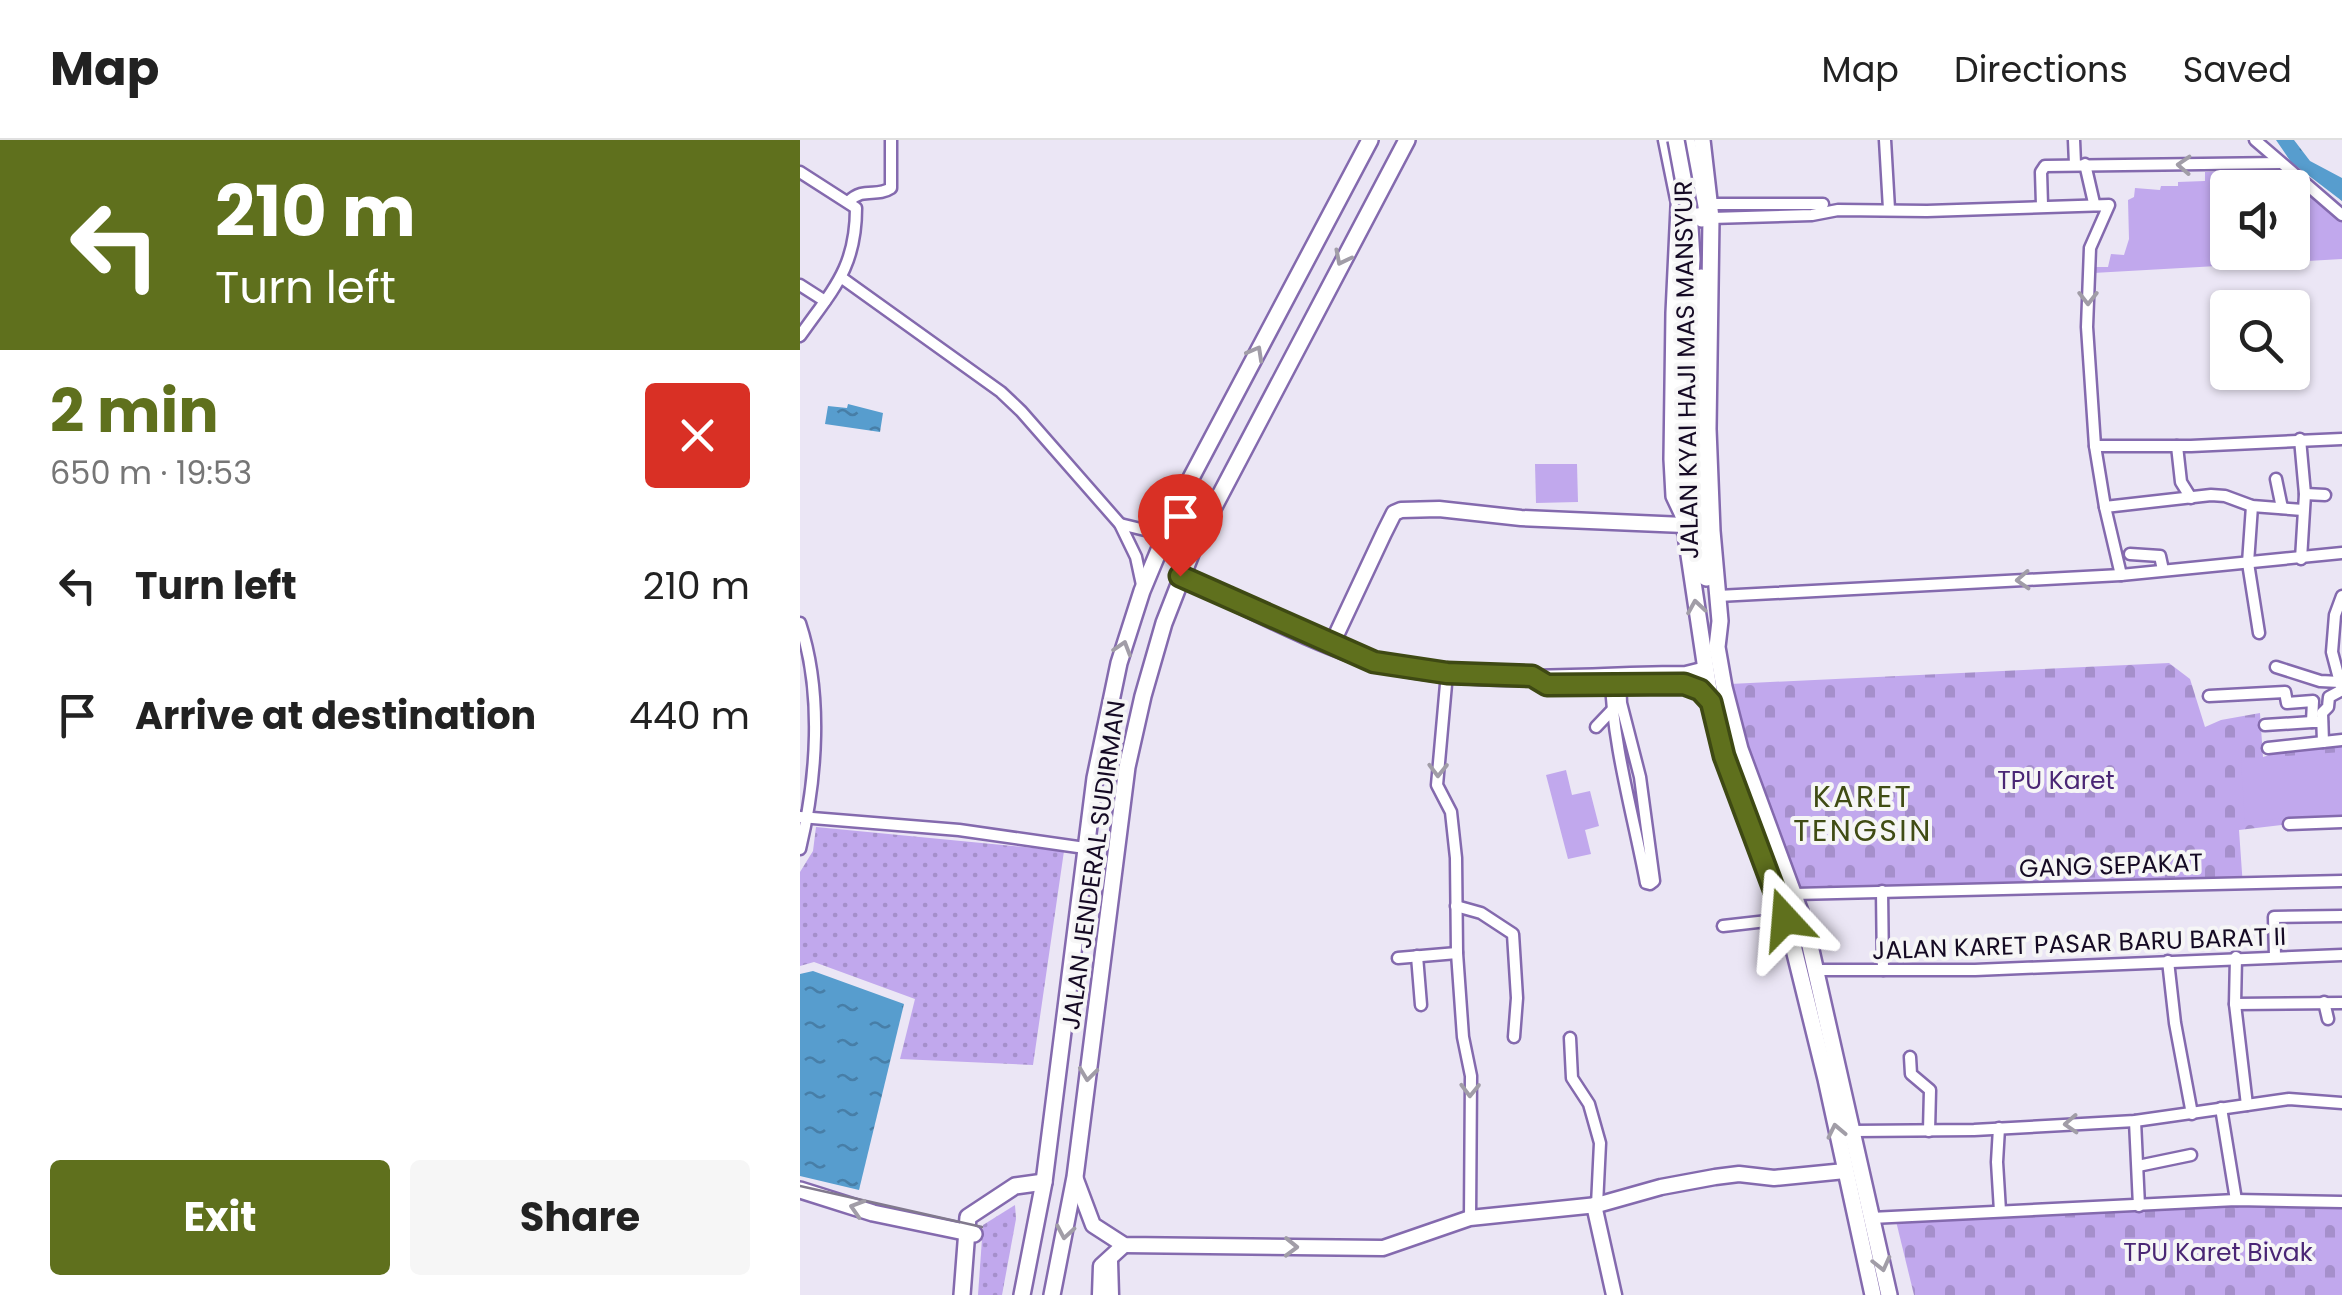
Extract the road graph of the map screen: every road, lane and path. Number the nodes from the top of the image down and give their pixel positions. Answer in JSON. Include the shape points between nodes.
{"nodes":[{"id":1,"x":892,"y":140,"type":"edge"},
{"id":2,"x":1370,"y":140,"type":"edge"},
{"id":3,"x":1406,"y":140,"type":"edge"},
{"id":4,"x":1666,"y":140,"type":"edge"},
{"id":5,"x":1681,"y":140,"type":"edge"},
{"id":6,"x":1702,"y":140,"type":"edge"},
{"id":7,"x":1885,"y":140,"type":"edge"},
{"id":8,"x":2074,"y":140,"type":"edge"},
{"id":9,"x":2255,"y":140,"type":"edge"},
{"id":10,"x":2282,"y":163,"type":"junction"},
{"id":11,"x":2080,"y":164,"type":"junction"},
{"id":12,"x":800,"y":172,"type":"edge"},
{"id":13,"x":848,"y":202,"type":"junction"},
{"id":14,"x":2094,"y":203,"type":"junction"},
{"id":15,"x":1822,"y":204,"type":"dead end"},
{"id":16,"x":2042,"y":204,"type":"junction"},
{"id":17,"x":1889,"y":209,"type":"junction"},
{"id":18,"x":1711,"y":211,"type":"junction"},
{"id":19,"x":1680,"y":214,"type":"junction"},
{"id":20,"x":2342,"y":214,"type":"edge"},
{"id":21,"x":842,"y":278,"type":"junction"},
{"id":22,"x":800,"y":285,"type":"edge"},
{"id":23,"x":825,"y":300,"type":"junction"},
{"id":24,"x":800,"y":336,"type":"edge"},
{"id":25,"x":2300,"y":439,"type":"junction"},
{"id":26,"x":2342,"y":439,"type":"edge"},
{"id":27,"x":2095,"y":446,"type":"junction"},
{"id":28,"x":2177,"y":446,"type":"junction"},
{"id":29,"x":1691,"y":479,"type":"junction"},
{"id":30,"x":2276,"y":479,"type":"dead end"},
{"id":31,"x":2304,"y":494,"type":"junction"},
{"id":32,"x":2325,"y":495,"type":"dead end"},
{"id":33,"x":2192,"y":498,"type":"junction"},
{"id":34,"x":2252,"y":506,"type":"junction"},
{"id":35,"x":2104,"y":507,"type":"junction"},
{"id":36,"x":2282,"y":508,"type":"junction"},
{"id":37,"x":2303,"y":510,"type":"junction"},
{"id":38,"x":1683,"y":520,"type":"junction"},
{"id":39,"x":1170,"y":522,"type":"junction"},
{"id":40,"x":1120,"y":524,"type":"junction"},
{"id":41,"x":2342,"y":553,"type":"edge"},
{"id":42,"x":2130,"y":554,"type":"dead end"},
{"id":43,"x":2301,"y":559,"type":"junction"},
{"id":44,"x":2248,"y":563,"type":"junction"},
{"id":45,"x":2163,"y":570,"type":"junction"},
{"id":46,"x":2121,"y":575,"type":"junction"},
{"id":47,"x":1180,"y":576,"type":"junction"},
{"id":48,"x":1142,"y":591,"type":"junction"},
{"id":49,"x":1718,"y":596,"type":"junction"},
{"id":50,"x":2342,"y":596,"type":"edge"},
{"id":51,"x":800,"y":623,"type":"edge"},
{"id":52,"x":2259,"y":633,"type":"dead end"},
{"id":53,"x":1331,"y":646,"type":"junction"},
{"id":54,"x":1717,"y":646,"type":"junction"},
{"id":55,"x":2276,"y":667,"type":"dead end"},
{"id":56,"x":1706,"y":669,"type":"junction"},
{"id":57,"x":1447,"y":673,"type":"junction"},
{"id":58,"x":1615,"y":679,"type":"junction"},
{"id":59,"x":2340,"y":682,"type":"edge"},
{"id":60,"x":2209,"y":696,"type":"dead end"},
{"id":61,"x":1711,"y":702,"type":"junction"},
{"id":62,"x":1617,"y":706,"type":"junction"},
{"id":63,"x":2317,"y":722,"type":"junction"},
{"id":64,"x":2266,"y":725,"type":"dead end"},
{"id":65,"x":1596,"y":727,"type":"dead end"},
{"id":66,"x":2342,"y":740,"type":"edge"},
{"id":67,"x":2323,"y":742,"type":"junction"},
{"id":68,"x":2268,"y":748,"type":"dead end"},
{"id":69,"x":1628,"y":753,"type":"junction"},
{"id":70,"x":1640,"y":777,"type":"junction"},
{"id":71,"x":1625,"y":781,"type":"junction"},
{"id":72,"x":803,"y":818,"type":"edge"},
{"id":73,"x":2342,"y":822,"type":"edge"},
{"id":74,"x":2290,"y":824,"type":"dead end"},
{"id":75,"x":1085,"y":848,"type":"junction"},
{"id":76,"x":800,"y":850,"type":"edge"},
{"id":77,"x":2342,"y":880,"type":"edge"},
{"id":78,"x":1882,"y":890,"type":"junction"},
{"id":79,"x":1795,"y":894,"type":"junction"},
{"id":80,"x":1456,"y":906,"type":"junction"},
{"id":81,"x":2342,"y":916,"type":"edge"},
{"id":82,"x":1785,"y":919,"type":"junction"},
{"id":83,"x":1723,"y":926,"type":"dead end"},
{"id":84,"x":1457,"y":952,"type":"junction"},
{"id":85,"x":2342,"y":954,"type":"edge"},
{"id":86,"x":1417,"y":956,"type":"junction"},
{"id":87,"x":2275,"y":956,"type":"junction"},
{"id":88,"x":2236,"y":957,"type":"junction"},
{"id":89,"x":1398,"y":958,"type":"dead end"},
{"id":90,"x":2168,"y":961,"type":"junction"},
{"id":91,"x":1816,"y":970,"type":"junction"},
{"id":92,"x":1882,"y":970,"type":"junction"},
{"id":93,"x":2324,"y":1002,"type":"junction"},
{"id":94,"x":2342,"y":1003,"type":"edge"},
{"id":95,"x":2235,"y":1004,"type":"junction"},
{"id":96,"x":1421,"y":1005,"type":"dead end"},
{"id":97,"x":2328,"y":1019,"type":"dead end"},
{"id":98,"x":1514,"y":1037,"type":"dead end"},
{"id":99,"x":1570,"y":1038,"type":"dead end"},
{"id":100,"x":1910,"y":1057,"type":"dead end"},
{"id":101,"x":2342,"y":1103,"type":"edge"},
{"id":102,"x":2247,"y":1105,"type":"junction"},
{"id":103,"x":2221,"y":1108,"type":"junction"},
{"id":104,"x":2192,"y":1114,"type":"junction"},
{"id":105,"x":2135,"y":1120,"type":"junction"},
{"id":106,"x":1999,"y":1128,"type":"junction"},
{"id":107,"x":1853,"y":1131,"type":"junction"},
{"id":108,"x":1929,"y":1132,"type":"junction"},
{"id":109,"x":2191,"y":1155,"type":"dead end"},
{"id":110,"x":2138,"y":1166,"type":"junction"},
{"id":111,"x":1845,"y":1172,"type":"junction"},
{"id":112,"x":1075,"y":1177,"type":"junction"},
{"id":113,"x":1044,"y":1182,"type":"junction"},
{"id":114,"x":800,"y":1190,"type":"edge"},
{"id":115,"x":2236,"y":1200,"type":"junction"},
{"id":116,"x":2342,"y":1202,"type":"edge"},
{"id":117,"x":1596,"y":1205,"type":"junction"},
{"id":118,"x":2139,"y":1206,"type":"junction"},
{"id":119,"x":2000,"y":1212,"type":"junction"},
{"id":120,"x":1476,"y":1216,"type":"junction"},
{"id":121,"x":1871,"y":1218,"type":"junction"},
{"id":122,"x":970,"y":1234,"type":"junction"},
{"id":123,"x":1117,"y":1249,"type":"junction"},
{"id":124,"x":962,"y":1295,"type":"edge"},
{"id":125,"x":972,"y":1295,"type":"edge"},
{"id":126,"x":1022,"y":1295,"type":"edge"},
{"id":127,"x":1052,"y":1295,"type":"edge"},
{"id":128,"x":1100,"y":1295,"type":"edge"},
{"id":129,"x":1111,"y":1295,"type":"edge"},
{"id":130,"x":1614,"y":1295,"type":"edge"},
{"id":131,"x":1872,"y":1295,"type":"edge"},
{"id":132,"x":1889,"y":1295,"type":"edge"}],
"edges":[{"from":1,"to":13,"type":"street","via":[[890,188],[861,192]]},
{"from":39,"to":2,"type":"main road","name":"JALAN JENDERAL SUDIRMAN","one_way":true},
{"from":3,"to":47,"type":"main road","name":"JALAN JENDERAL SUDIRMAN","one_way":true},
{"from":4,"to":19,"type":"street","name":"JALAN KYAI HAJI MAS MANSYUR"},
{"from":5,"to":19,"type":"main road"},
{"from":5,"to":29,"type":"main road","bridge":true,"via":[[1692,237],[1684,386]]},
{"from":6,"to":18,"type":"main road","name":"JALAN KYAI HAJI MAS MANSYUR"},
{"from":7,"to":17,"type":"street"},
{"from":8,"to":11,"type":"street"},
{"from":9,"to":10,"type":"street"},
{"from":10,"to":11,"type":"street","one_way":true},
{"from":10,"to":20,"type":"street"},
{"from":11,"to":14,"type":"street"},
{"from":11,"to":16,"type":"street","via":[[2042,168]]},
{"from":12,"to":13,"type":"street"},
{"from":13,"to":21,"type":"street","via":[[856,208],[856,238]]},
{"from":14,"to":16,"type":"street"},
{"from":14,"to":27,"type":"street","one_way":true,"via":[[2109,204],[2090,248],[2088,279]]},
{"from":15,"to":18,"type":"street"},
{"from":16,"to":17,"type":"street"},
{"from":17,"to":18,"type":"street"},
{"from":18,"to":49,"type":"main road","name":"JALAN KYAI HAJI MAS MANSYUR","via":[[1708,429]]},
{"from":19,"to":38,"type":"main road","name":"JALAN KYAI HAJI MAS MANSYUR","via":[[1672,458]]},
{"from":21,"to":23,"type":"street"},
{"from":21,"to":40,"type":"street","via":[[1008,398]]},
{"from":22,"to":23,"type":"street"},
{"from":23,"to":24,"type":"street"},
{"from":25,"to":26,"type":"street"},
{"from":25,"to":28,"type":"street"},
{"from":25,"to":31,"type":"street"},
{"from":27,"to":28,"type":"street"},
{"from":27,"to":35,"type":"street"},
{"from":28,"to":33,"type":"street","via":[[2182,482]]},
{"from":29,"to":38,"type":"main road"},
{"from":29,"to":54,"type":"main road"},
{"from":30,"to":36,"type":"street"},
{"from":31,"to":32,"type":"street"},
{"from":31,"to":37,"type":"street"},
{"from":33,"to":34,"type":"street","via":[[2225,496]]},
{"from":33,"to":35,"type":"street"},
{"from":34,"to":36,"type":"street"},
{"from":34,"to":44,"type":"street"},
{"from":35,"to":46,"type":"street"},
{"from":36,"to":37,"type":"street"},
{"from":37,"to":43,"type":"street"},
{"from":38,"to":53,"type":"street","via":[[1400,510]]},
{"from":56,"to":38,"type":"main road","name":"JALAN KYAI HAJI MAS MANSYUR","one_way":true},
{"from":39,"to":40,"type":"street","via":[[1149,531]]},
{"from":39,"to":48,"type":"main road","name":"JALAN JENDERAL SUDIRMAN"},
{"from":40,"to":48,"type":"street"},
{"from":41,"to":43,"type":"street"},
{"from":42,"to":45,"type":"street","via":[[2160,556]]},
{"from":43,"to":44,"type":"street"},
{"from":44,"to":45,"type":"street"},
{"from":44,"to":52,"type":"street"},
{"from":45,"to":46,"type":"street"},
{"from":46,"to":49,"type":"street","one_way":true},
{"from":47,"to":53,"type":"street"},
{"from":47,"to":112,"type":"main road","name":"JALAN JENDERAL SUDIRMAN","one_way":true,"via":[[1128,768]]},
{"from":75,"to":48,"type":"main road","name":"JALAN JENDERAL SUDIRMAN","one_way":true,"via":[[1108,710]]},
{"from":49,"to":54,"type":"main road","name":"JALAN KYAI HAJI MAS MANSYUR"},
{"from":50,"to":59,"type":"street","via":[[2332,652]]},
{"from":51,"to":72,"type":"street","via":[[815,736]]},
{"from":53,"to":57,"type":"street","via":[[1392,666]]},
{"from":54,"to":79,"type":"main road","name":"JALAN KYAI HAJI MAS MANSYUR","via":[[1740,749]]},
{"from":55,"to":59,"type":"street"},
{"from":56,"to":58,"type":"street"},
{"from":56,"to":61,"type":"main road","name":"JALAN KYAI HAJI MAS MANSYUR"},
{"from":57,"to":58,"type":"street"},
{"from":57,"to":80,"type":"street","one_way":true,"via":[[1436,784],[1451,812]]},
{"from":58,"to":61,"type":"street","via":[[1684,684]]},
{"from":58,"to":62,"type":"street"},
{"from":59,"to":63,"type":"street","via":[[2341,692],[2328,698]]},
{"from":60,"to":63,"type":"street","via":[[2286,692],[2288,703],[2313,701]]},
{"from":61,"to":82,"type":"main road","name":"JALAN KYAI HAJI MAS MANSYUR","via":[[1724,756]]},
{"from":62,"to":65,"type":"street"},
{"from":62,"to":69,"type":"street"},
{"from":63,"to":64,"type":"street"},
{"from":63,"to":67,"type":"street"},
{"from":66,"to":67,"type":"street"},
{"from":67,"to":68,"type":"street"},
{"from":69,"to":70,"type":"street"},
{"from":69,"to":71,"type":"street"},
{"from":70,"to":71,"type":"street"},
{"from":70,"to":71,"type":"street","via":[[1647,863]]},
{"from":72,"to":75,"type":"street"},
{"from":72,"to":76,"type":"street"},
{"from":73,"to":74,"type":"street"},
{"from":75,"to":113,"type":"main road","name":"JALAN JENDERAL SUDIRMAN"},
{"from":77,"to":78,"type":"street","name":"GANG SEPAKAT"},
{"from":78,"to":79,"type":"street","name":"GANG SEPAKAT"},
{"from":78,"to":92,"type":"street"},
{"from":79,"to":91,"type":"main road","name":"JALAN KYAI HAJI MAS MANSYUR"},
{"from":80,"to":84,"type":"street"},
{"from":80,"to":98,"type":"street","via":[[1513,934]]},
{"from":81,"to":87,"type":"street","via":[[2274,917]]},
{"from":82,"to":83,"type":"street"},
{"from":111,"to":82,"type":"main road","name":"JALAN KYAI HAJI MAS MANSYUR","one_way":true},
{"from":84,"to":86,"type":"street"},
{"from":84,"to":120,"type":"street","one_way":true,"via":[[1471,1076]]},
{"from":85,"to":87,"type":"street","name":"JALAN KARET PASAR BARU BARAT II"},
{"from":86,"to":89,"type":"street"},
{"from":86,"to":96,"type":"street"},
{"from":87,"to":88,"type":"street","name":"JALAN KARET PASAR BARU BARAT II"},
{"from":88,"to":90,"type":"street","name":"JALAN KARET PASAR BARU BARAT II"},
{"from":88,"to":95,"type":"street"},
{"from":90,"to":92,"type":"street","name":"JALAN KARET PASAR BARU BARAT II"},
{"from":90,"to":104,"type":"street"},
{"from":91,"to":92,"type":"street","name":"JALAN KARET PASAR BARU BARAT II"},
{"from":91,"to":107,"type":"main road","name":"JALAN KYAI HAJI MAS MANSYUR"},
{"from":93,"to":94,"type":"street"},
{"from":93,"to":95,"type":"street"},
{"from":93,"to":97,"type":"street"},
{"from":95,"to":102,"type":"street"},
{"from":99,"to":117,"type":"street","via":[[1572,1078],[1600,1143]]},
{"from":100,"to":108,"type":"street","via":[[1911,1074],[1930,1090]]},
{"from":101,"to":102,"type":"street","via":[[2289,1099]]},
{"from":102,"to":103,"type":"street"},
{"from":103,"to":104,"type":"street"},
{"from":103,"to":115,"type":"street"},
{"from":104,"to":105,"type":"street"},
{"from":105,"to":106,"type":"street","one_way":true},
{"from":105,"to":110,"type":"street"},
{"from":106,"to":108,"type":"street"},
{"from":106,"to":119,"type":"street"},
{"from":107,"to":108,"type":"street"},
{"from":107,"to":121,"type":"main road","name":"JALAN KYAI HAJI MAS MANSYUR"},
{"from":109,"to":110,"type":"street"},
{"from":110,"to":118,"type":"street"},
{"from":111,"to":117,"type":"street","via":[[1716,1177]]},
{"from":111,"to":131,"type":"main road","name":"JALAN KYAI HAJI MAS MANSYUR"},
{"from":112,"to":123,"type":"street","via":[[1092,1225]]},
{"from":112,"to":127,"type":"main road","name":"JALAN JENDERAL SUDIRMAN","one_way":true},
{"from":113,"to":122,"type":"main road","via":[[1015,1186],[979,1209],[968,1217]]},
{"from":113,"to":126,"type":"main road","name":"JALAN JENDERAL SUDIRMAN"},
{"from":122,"to":114,"type":"main road","one_way":true},
{"from":115,"to":116,"type":"street"},
{"from":115,"to":118,"type":"street"},
{"from":117,"to":120,"type":"street"},
{"from":117,"to":130,"type":"street"},
{"from":118,"to":119,"type":"street"},
{"from":119,"to":121,"type":"street"},
{"from":123,"to":120,"type":"street","one_way":true,"via":[[1383,1248]]},
{"from":121,"to":132,"type":"main road","name":"JALAN KYAI HAJI MAS MANSYUR","one_way":true},
{"from":122,"to":124,"type":"main road"},
{"from":122,"to":125,"type":"main road"},
{"from":123,"to":128,"type":"street","via":[[1101,1266]]},
{"from":123,"to":129,"type":"street"}]}
